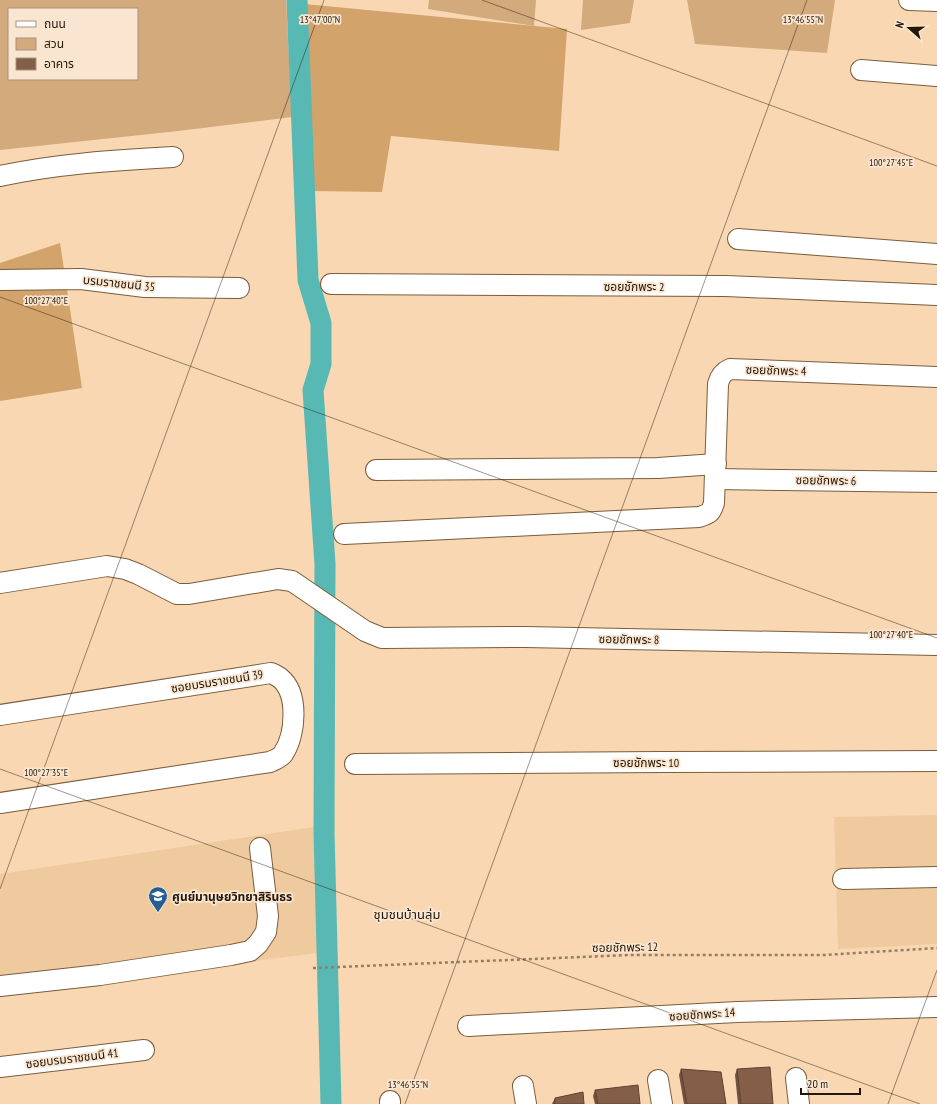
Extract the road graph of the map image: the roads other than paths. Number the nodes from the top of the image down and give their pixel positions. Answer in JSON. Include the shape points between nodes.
{"nodes":[{"id":1,"x":909,"y":0,"type":"edge"},
{"id":2,"x":937,"y":1,"type":"edge"},
{"id":3,"x":861,"y":70,"type":"dead end"},
{"id":4,"x":937,"y":76,"type":"edge"},
{"id":5,"x":173,"y":157,"type":"dead end"},
{"id":6,"x":0,"y":176,"type":"edge"},
{"id":7,"x":738,"y":239,"type":"dead end"},
{"id":8,"x":937,"y":254,"type":"edge"},
{"id":9,"x":0,"y":280,"type":"edge"},
{"id":10,"x":331,"y":284,"type":"dead end"},
{"id":11,"x":239,"y":288,"type":"dead end"},
{"id":12,"x":937,"y":295,"type":"edge"},
{"id":13,"x":937,"y":377,"type":"edge"},
{"id":14,"x":376,"y":470,"type":"dead end"},
{"id":15,"x":716,"y":471,"type":"junction"},
{"id":16,"x":937,"y":482,"type":"edge"},
{"id":17,"x":344,"y":534,"type":"dead end"},
{"id":18,"x":0,"y":583,"type":"edge"},
{"id":19,"x":937,"y":645,"type":"edge"},
{"id":20,"x":0,"y":715,"type":"edge"},
{"id":21,"x":937,"y":761,"type":"edge"},
{"id":22,"x":355,"y":764,"type":"dead end"},
{"id":23,"x":0,"y":803,"type":"edge"},
{"id":24,"x":260,"y":848,"type":"dead end"},
{"id":25,"x":937,"y":877,"type":"edge"},
{"id":26,"x":843,"y":879,"type":"dead end"},
{"id":27,"x":0,"y":986,"type":"edge"},
{"id":28,"x":937,"y":1007,"type":"edge"},
{"id":29,"x":468,"y":1026,"type":"dead end"},
{"id":30,"x":144,"y":1050,"type":"dead end"},
{"id":31,"x":0,"y":1067,"type":"edge"},
{"id":32,"x":796,"y":1078,"type":"dead end"},
{"id":33,"x":658,"y":1080,"type":"dead end"},
{"id":34,"x":662,"y":1104,"type":"edge"},
{"id":35,"x":799,"y":1104,"type":"edge"}],
"edges":[{"from":1,"to":2,"type":"street"},
{"from":3,"to":4,"type":"street"},
{"from":5,"to":6,"type":"street","via":[[89,162]]},
{"from":7,"to":8,"type":"street"},
{"from":9,"to":11,"type":"street","name":"บรมราชชนนี 35","via":[[81,279],[145,287]]},
{"from":10,"to":12,"type":"street","name":"ซอยชักพระ 2","via":[[726,286]]},
{"from":13,"to":15,"type":"street","name":"ซอยชักพระ 4","via":[[730,369],[724,371],[718,384]]},
{"from":14,"to":15,"type":"street","name":"ซอยชักพระ 6","via":[[658,468]]},
{"from":15,"to":16,"type":"street","name":"ซอยชักพระ 6"},
{"from":15,"to":17,"type":"street","via":[[712,509],[708,514],[699,517]]},
{"from":18,"to":19,"type":"street","name":"ซอยชักพระ 8","via":[[107,566],[138,574],[177,594],[278,579],[292,581],[365,631],[382,638],[532,637]]},
{"from":20,"to":23,"type":"street","name":"ซอยบรมราชชนนี 39","via":[[271,673],[286,685],[292,699],[293,725],[290,741],[282,756],[270,762]]},
{"from":21,"to":22,"type":"street","name":"ซอยชักพระ 10"},
{"from":24,"to":27,"type":"street","via":[[268,916],[266,932],[250,951],[100,975]]},
{"from":25,"to":26,"type":"street"},
{"from":28,"to":29,"type":"street","name":"ซอยชักพระ 14","via":[[737,1012]]},
{"from":30,"to":31,"type":"street","name":"ซอยบรมราชชนนี 41"},
{"from":32,"to":35,"type":"street"},
{"from":33,"to":34,"type":"street"}]}
